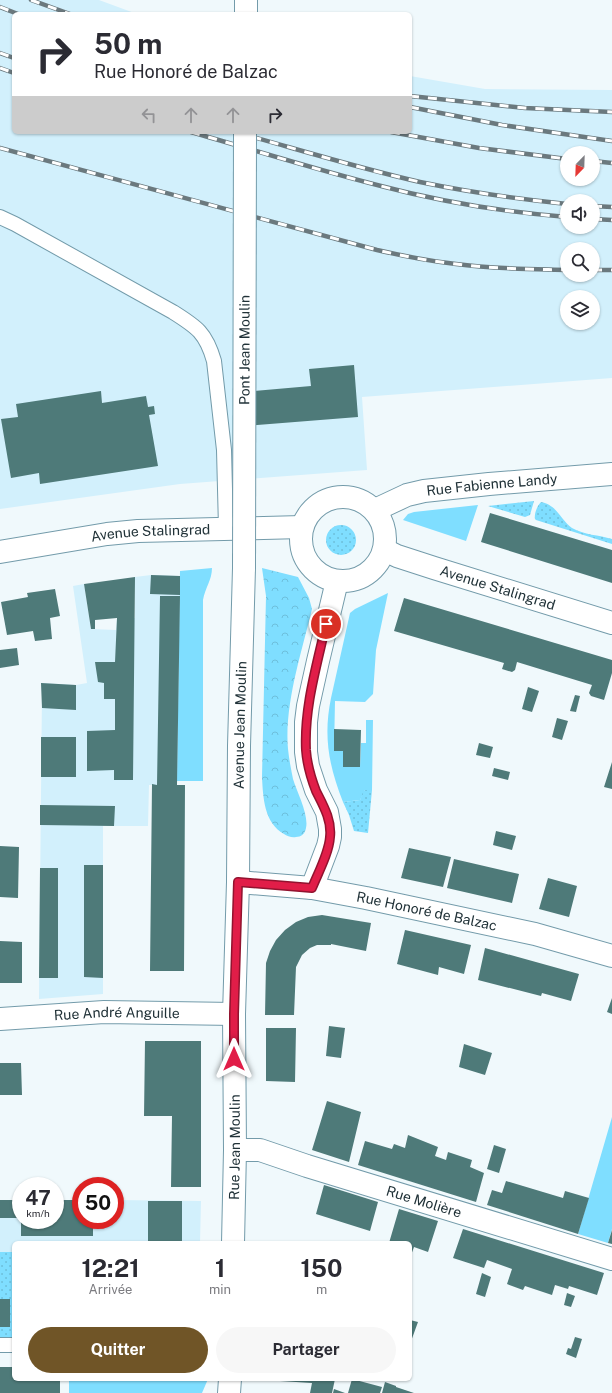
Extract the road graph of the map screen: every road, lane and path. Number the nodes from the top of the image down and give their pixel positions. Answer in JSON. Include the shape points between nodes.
{"nodes":[{"id":1,"x":246,"y":0,"type":"edge"},
{"id":2,"x":246,"y":12,"type":"edge"},
{"id":3,"x":245,"y":134,"type":"edge"},
{"id":4,"x":0,"y":217,"type":"edge"},
{"id":5,"x":612,"y":474,"type":"edge"},
{"id":6,"x":375,"y":510,"type":"junction"},
{"id":7,"x":302,"y":527,"type":"junction"},
{"id":8,"x":226,"y":528,"type":"junction"},
{"id":9,"x":385,"y":550,"type":"junction"},
{"id":10,"x":0,"y":552,"type":"edge"},
{"id":11,"x":244,"y":568,"type":"joint"},
{"id":12,"x":337,"y":581,"type":"junction"},
{"id":13,"x":612,"y":623,"type":"edge"},
{"id":14,"x":238,"y":882,"type":"junction"},
{"id":15,"x":312,"y":888,"type":"junction"},
{"id":16,"x":612,"y":956,"type":"edge"},
{"id":17,"x":234,"y":1014,"type":"junction"},
{"id":18,"x":0,"y":1019,"type":"edge"},
{"id":19,"x":235,"y":1150,"type":"junction"},
{"id":20,"x":233,"y":1241,"type":"edge"},
{"id":21,"x":612,"y":1260,"type":"edge"},
{"id":22,"x":0,"y":1345,"type":"edge"},
{"id":23,"x":12,"y":1345,"type":"edge"},
{"id":24,"x":230,"y":1381,"type":"edge"},
{"id":25,"x":229,"y":1393,"type":"edge"}],
"edges":[{"from":1,"to":2,"type":"street"},
{"from":3,"to":11,"type":"street","name":"Pont Jean Moulin","bridge":true},
{"from":4,"to":8,"type":"lane","via":[[173,312],[202,334],[214,362],[224,450]]},
{"from":5,"to":6,"type":"street","name":"Rue Fabienne Landy","via":[[424,491],[407,495]]},
{"from":6,"to":7,"type":"street","via":[[364,502],[352,498],[334,498],[317,506],[308,515]]},
{"from":6,"to":9,"type":"street","via":[[386,536]]},
{"from":7,"to":8,"type":"street","name":"Avenue Stalingrad"},
{"from":7,"to":12,"type":"street","via":[[304,556],[312,568],[323,577]]},
{"from":8,"to":10,"type":"street","name":"Avenue Stalingrad","via":[[107,534]]},
{"from":9,"to":12,"type":"street","via":[[372,571],[361,578]]},
{"from":9,"to":13,"type":"street","name":"Avenue Stalingrad","via":[[434,568]]},
{"from":11,"to":14,"type":"street","name":"Avenue Jean Moulin"},
{"from":12,"to":15,"type":"street","via":[[306,722],[308,766],[327,812],[330,829],[328,846]]},
{"from":14,"to":15,"type":"street","name":"Rue Honoré de Balzac"},
{"from":14,"to":17,"type":"street","name":"Rue Jean Moulin"},
{"from":15,"to":16,"type":"street","name":"Rue Honoré de Balzac","via":[[535,934]]},
{"from":17,"to":18,"type":"street","name":"Rue André Anguille","via":[[104,1012]]},
{"from":17,"to":19,"type":"street","name":"Rue Jean Moulin"},
{"from":19,"to":20,"type":"street","name":"Rue Jean Moulin"},
{"from":19,"to":21,"type":"street","name":"Rue Molière","via":[[260,1150]]},
{"from":22,"to":23,"type":"lane"},
{"from":24,"to":25,"type":"street"}]}
